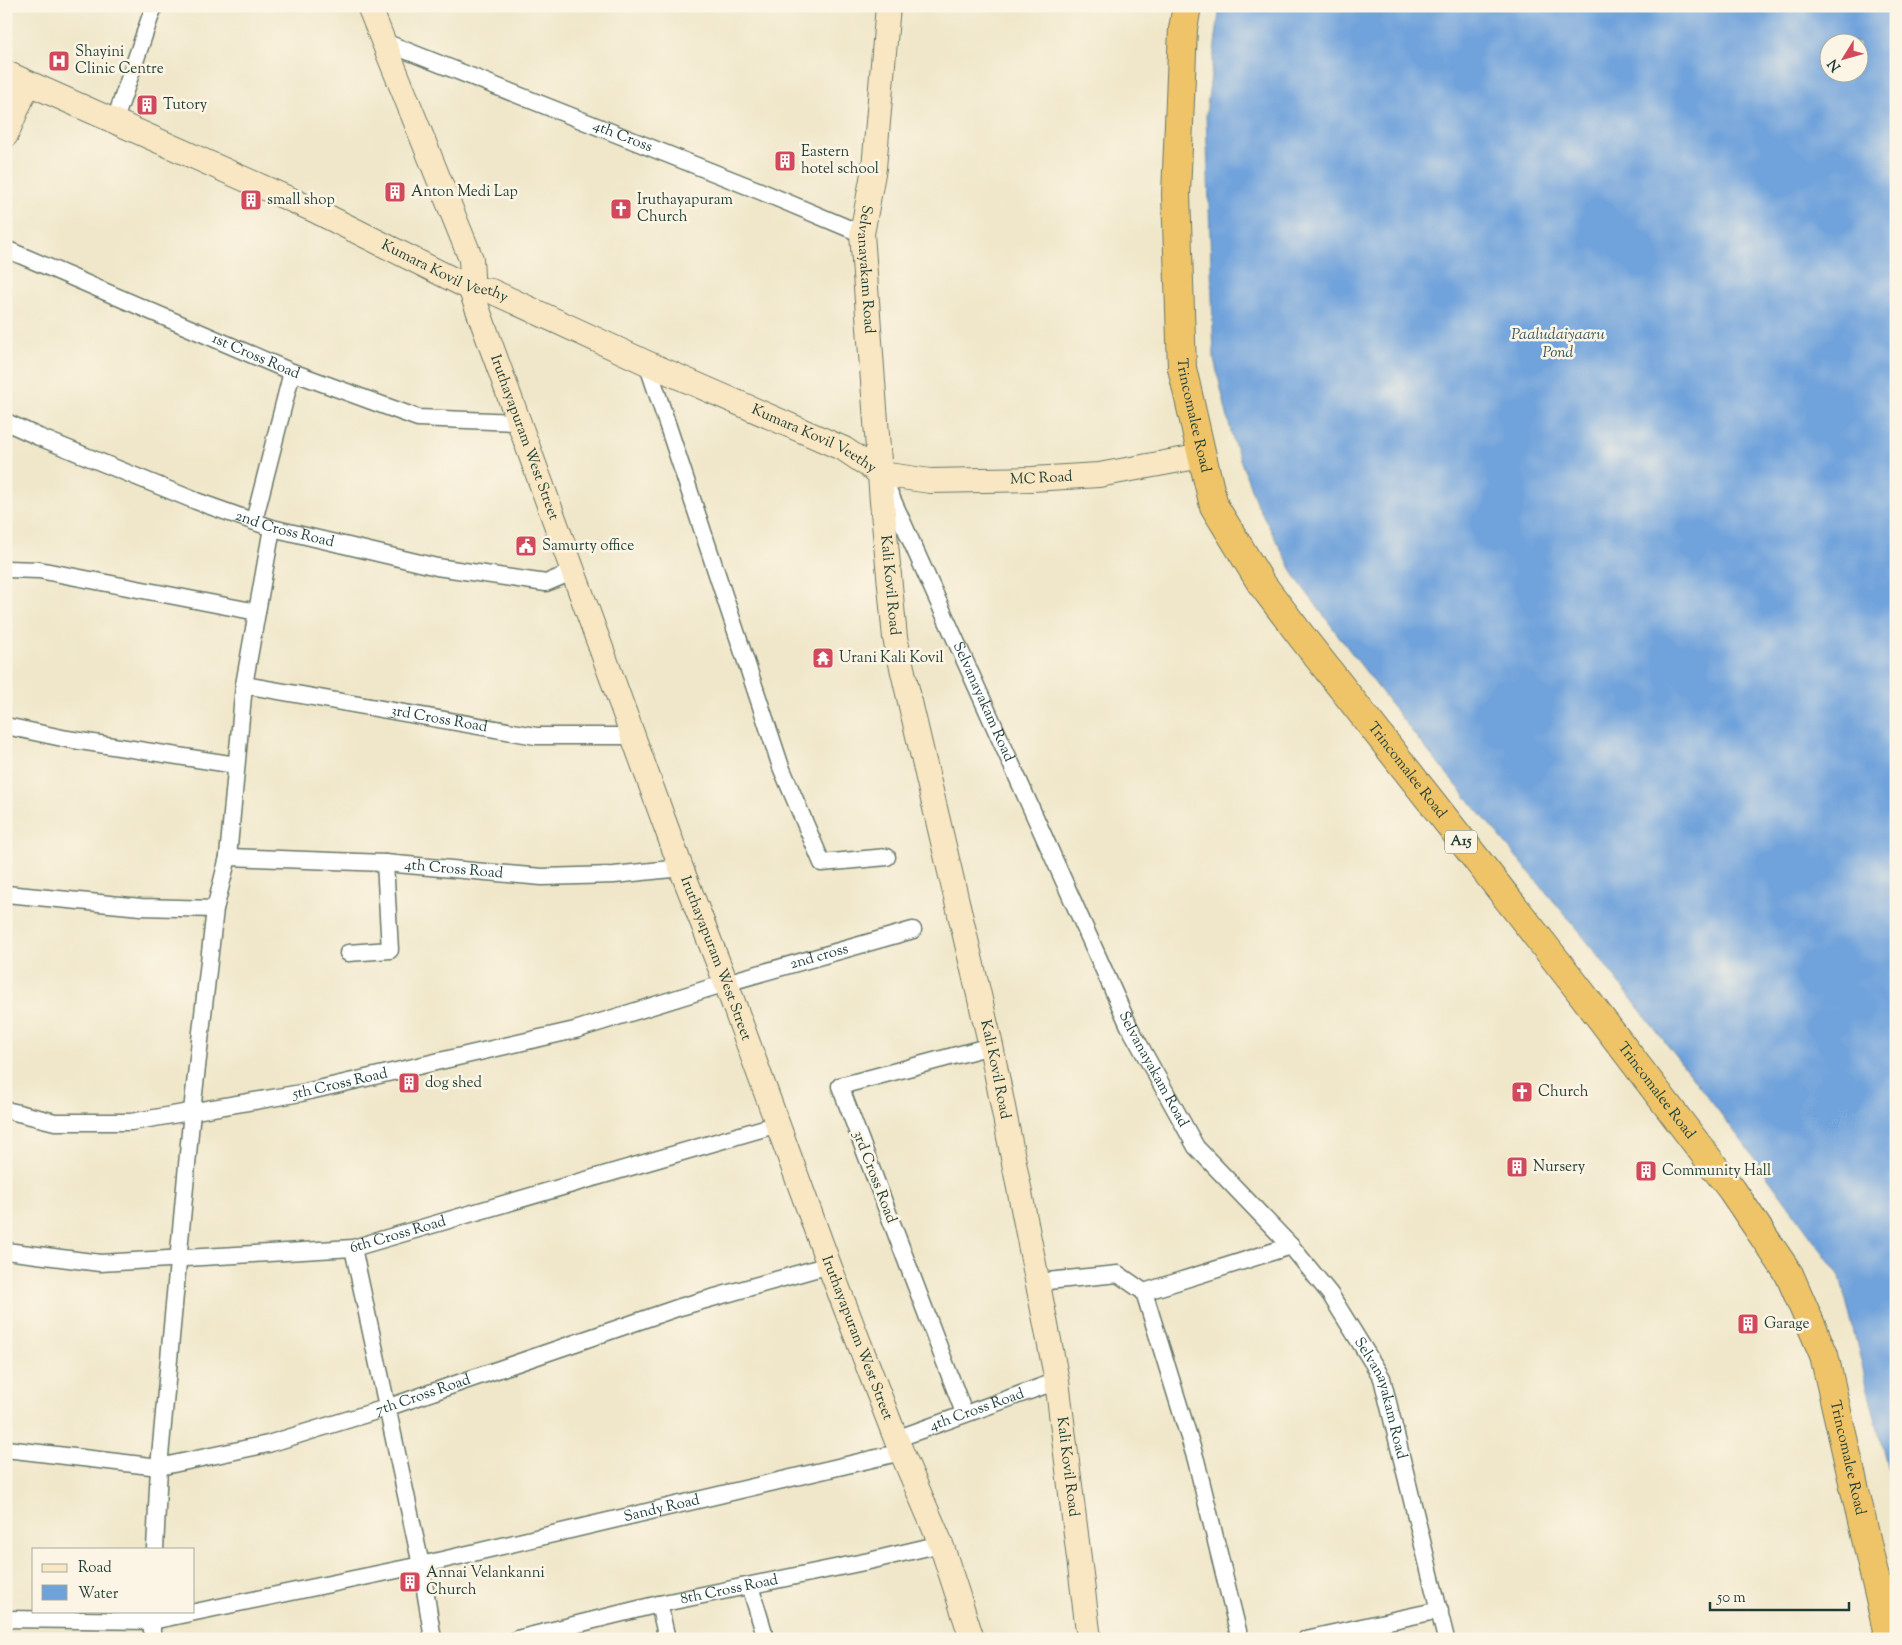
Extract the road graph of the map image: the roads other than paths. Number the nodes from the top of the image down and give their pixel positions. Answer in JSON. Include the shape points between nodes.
{"nodes":[{"id":1,"x":154,"y":6,"type":"edge"},
{"id":2,"x":369,"y":6,"type":"edge"},
{"id":3,"x":888,"y":6,"type":"edge"},
{"id":4,"x":1187,"y":6,"type":"edge"},
{"id":5,"x":382,"y":41,"type":"junction"},
{"id":6,"x":6,"y":73,"type":"edge"},
{"id":7,"x":28,"y":82,"type":"junction"},
{"id":8,"x":115,"y":120,"type":"junction"},
{"id":9,"x":6,"y":135,"type":"edge"},
{"id":10,"x":862,"y":234,"type":"junction"},
{"id":11,"x":6,"y":249,"type":"edge"},
{"id":12,"x":471,"y":282,"type":"junction"},
{"id":13,"x":647,"y":363,"type":"junction"},
{"id":14,"x":292,"y":372,"type":"junction"},
{"id":15,"x":6,"y":422,"type":"edge"},
{"id":16,"x":518,"y":422,"type":"junction"},
{"id":17,"x":1202,"y":456,"type":"junction"},
{"id":18,"x":881,"y":474,"type":"junction"},
{"id":19,"x":882,"y":502,"type":"joint"},
{"id":20,"x":254,"y":521,"type":"junction"},
{"id":21,"x":272,"y":528,"type":"junction"},
{"id":22,"x":6,"y":569,"type":"edge"},
{"id":23,"x":574,"y":571,"type":"junction"},
{"id":24,"x":257,"y":612,"type":"junction"},
{"id":25,"x":244,"y":684,"type":"junction"},
{"id":26,"x":6,"y":726,"type":"edge"},
{"id":27,"x":634,"y":736,"type":"junction"},
{"id":28,"x":236,"y":765,"type":"junction"},
{"id":29,"x":228,"y":857,"type":"junction"},
{"id":30,"x":887,"y":857,"type":"dead end"},
{"id":31,"x":385,"y":863,"type":"junction"},
{"id":32,"x":680,"y":868,"type":"junction"},
{"id":33,"x":6,"y":894,"type":"edge"},
{"id":34,"x":215,"y":910,"type":"junction"},
{"id":35,"x":913,"y":930,"type":"dead end"},
{"id":36,"x":348,"y":953,"type":"dead end"},
{"id":37,"x":726,"y":982,"type":"junction"},
{"id":38,"x":991,"y":1046,"type":"junction"},
{"id":39,"x":6,"y":1110,"type":"edge"},
{"id":40,"x":192,"y":1111,"type":"junction"},
{"id":41,"x":778,"y":1124,"type":"junction"},
{"id":42,"x":1291,"y":1246,"type":"junction"},
{"id":43,"x":353,"y":1248,"type":"junction"},
{"id":44,"x":6,"y":1252,"type":"edge"},
{"id":45,"x":180,"y":1258,"type":"junction"},
{"id":46,"x":829,"y":1264,"type":"junction"},
{"id":47,"x":1037,"y":1282,"type":"junction"},
{"id":48,"x":1144,"y":1292,"type":"junction"},
{"id":49,"x":1057,"y":1381,"type":"junction"},
{"id":50,"x":386,"y":1408,"type":"junction"},
{"id":51,"x":964,"y":1414,"type":"junction"},
{"id":52,"x":899,"y":1446,"type":"junction"},
{"id":53,"x":6,"y":1449,"type":"edge"},
{"id":54,"x":159,"y":1467,"type":"junction"},
{"id":55,"x":941,"y":1544,"type":"junction"},
{"id":56,"x":155,"y":1548,"type":"edge"},
{"id":57,"x":421,"y":1565,"type":"junction"},
{"id":58,"x":750,"y":1586,"type":"junction"},
{"id":59,"x":659,"y":1604,"type":"junction"},
{"id":60,"x":195,"y":1608,"type":"edge"},
{"id":61,"x":1440,"y":1610,"type":"junction"},
{"id":62,"x":173,"y":1612,"type":"edge"},
{"id":63,"x":152,"y":1616,"type":"edge"},
{"id":64,"x":6,"y":1619,"type":"edge"},
{"id":65,"x":152,"y":1639,"type":"edge"},
{"id":66,"x":433,"y":1639,"type":"edge"},
{"id":67,"x":517,"y":1639,"type":"edge"},
{"id":68,"x":667,"y":1639,"type":"edge"},
{"id":69,"x":766,"y":1639,"type":"edge"},
{"id":70,"x":972,"y":1639,"type":"edge"},
{"id":71,"x":1089,"y":1639,"type":"edge"},
{"id":72,"x":1240,"y":1639,"type":"edge"},
{"id":73,"x":1306,"y":1639,"type":"edge"},
{"id":74,"x":1446,"y":1639,"type":"edge"},
{"id":75,"x":1889,"y":1639,"type":"edge"}],
"edges":[{"from":1,"to":8,"type":"street"},
{"from":2,"to":5,"type":"main road","name":"Iruthayapuram West Street"},
{"from":3,"to":10,"type":"main road","name":"Selvanayakam Road","via":[[874,168]]},
{"from":4,"to":17,"type":"highway","name":"Trincomalee Road","number":"A15","via":[[1183,30],[1176,194],[1182,368]]},
{"from":5,"to":10,"type":"street","name":"4th Cross"},
{"from":5,"to":12,"type":"main road","name":"Iruthayapuram West Street","via":[[471,259]]},
{"from":6,"to":7,"type":"main road","name":"Kumara Kovil Veethy"},
{"from":7,"to":8,"type":"main road","name":"Kumara Kovil Veethy"},
{"from":7,"to":9,"type":"main road"},
{"from":8,"to":12,"type":"main road","name":"Kumara Kovil Veethy"},
{"from":10,"to":18,"type":"main road","name":"Selvanayakam Road"},
{"from":11,"to":14,"type":"street","name":"1st Cross Road"},
{"from":12,"to":13,"type":"main road","name":"Kumara Kovil Veethy"},
{"from":12,"to":16,"type":"main road","name":"Iruthayapuram West Street"},
{"from":13,"to":18,"type":"main road","name":"Kumara Kovil Veethy","via":[[844,449]]},
{"from":13,"to":30,"type":"street","via":[[781,766],[822,863]]},
{"from":14,"to":16,"type":"street","name":"1st Cross Road","via":[[418,418]]},
{"from":14,"to":20,"type":"street"},
{"from":15,"to":20,"type":"street","name":"2nd Cross Road","via":[[196,501]]},
{"from":16,"to":23,"type":"main road","name":"Iruthayapuram West Street"},
{"from":17,"to":18,"type":"main road","name":"MC Road","via":[[1099,475],[1032,479],[930,481]]},
{"from":17,"to":75,"type":"highway","name":"Trincomalee Road","number":"A15","via":[[1214,506],[1261,582],[1732,1190],[1789,1274],[1824,1355]]},
{"from":18,"to":19,"type":"main road","name":"Selvanayakam Road"},
{"from":18,"to":42,"type":"street","name":"Selvanayakam Road","via":[[1129,1026],[1196,1147]]},
{"from":19,"to":38,"type":"main road","name":"Kali Kovil Road","via":[[895,638]]},
{"from":20,"to":21,"type":"street","name":"2nd Cross Road"},
{"from":21,"to":23,"type":"street","name":"2nd Cross Road","via":[[437,567],[546,583]]},
{"from":21,"to":24,"type":"street"},
{"from":22,"to":24,"type":"street","via":[[39,570]]},
{"from":23,"to":27,"type":"main road","name":"Iruthayapuram West Street"},
{"from":24,"to":25,"type":"street"},
{"from":25,"to":27,"type":"street","name":"3rd Cross Road","via":[[536,736]]},
{"from":25,"to":28,"type":"street"},
{"from":26,"to":28,"type":"street","via":[[67,739]]},
{"from":27,"to":32,"type":"main road","name":"Iruthayapuram West Street"},
{"from":28,"to":29,"type":"street"},
{"from":29,"to":31,"type":"street","name":"4th Cross Road"},
{"from":29,"to":34,"type":"street"},
{"from":31,"to":32,"type":"street","name":"4th Cross Road","via":[[542,877],[614,875]]},
{"from":31,"to":36,"type":"street","via":[[390,950]]},
{"from":32,"to":37,"type":"main road","name":"Iruthayapuram West Street"},
{"from":33,"to":34,"type":"street","via":[[141,907]]},
{"from":34,"to":40,"type":"street"},
{"from":35,"to":37,"type":"street","name":"2nd cross"},
{"from":37,"to":40,"type":"street","name":"5th Cross Road","via":[[575,1030],[302,1093]]},
{"from":37,"to":41,"type":"main road","name":"Iruthayapuram West Street"},
{"from":38,"to":47,"type":"main road","name":"Kali Kovil Road"},
{"from":38,"to":51,"type":"street","name":"3rd Cross Road","via":[[840,1086]]},
{"from":39,"to":40,"type":"street","name":"5th Cross Road","via":[[55,1122],[131,1122]]},
{"from":40,"to":45,"type":"street"},
{"from":41,"to":43,"type":"street","name":"6th Cross Road"},
{"from":41,"to":46,"type":"main road","name":"Iruthayapuram West Street"},
{"from":42,"to":48,"type":"street"},
{"from":42,"to":61,"type":"street","name":"Selvanayakam Road","via":[[1330,1294],[1382,1378]]},
{"from":43,"to":45,"type":"street","name":"6th Cross Road"},
{"from":43,"to":50,"type":"street"},
{"from":44,"to":45,"type":"street","name":"6th Cross Road","via":[[100,1263]]},
{"from":45,"to":54,"type":"street"},
{"from":46,"to":50,"type":"street","name":"7th Cross Road","via":[[680,1307]]},
{"from":46,"to":52,"type":"main road","name":"Iruthayapuram West Street"},
{"from":47,"to":48,"type":"street","via":[[1118,1274]]},
{"from":47,"to":49,"type":"main road","name":"Kali Kovil Road"},
{"from":48,"to":72,"type":"street","via":[[1196,1460]]},
{"from":49,"to":51,"type":"street","name":"4th Cross Road"},
{"from":49,"to":71,"type":"main road","name":"Kali Kovil Road"},
{"from":50,"to":54,"type":"street","name":"7th Cross Road","via":[[268,1444]]},
{"from":50,"to":57,"type":"street"},
{"from":51,"to":52,"type":"street","name":"4th Cross Road"},
{"from":52,"to":55,"type":"main road","name":"Iruthayapuram West Street"},
{"from":52,"to":57,"type":"street","name":"Sandy Road"},
{"from":53,"to":54,"type":"street","name":"7th Cross Road"},
{"from":54,"to":56,"type":"street"},
{"from":55,"to":58,"type":"street","name":"8th Cross Road"},
{"from":55,"to":70,"type":"main road","name":"Iruthayapuram West Street"},
{"from":57,"to":60,"type":"street","name":"Sandy Road"},
{"from":57,"to":66,"type":"street"},
{"from":58,"to":59,"type":"street","name":"8th Cross Road"},
{"from":58,"to":69,"type":"street"},
{"from":59,"to":67,"type":"street","name":"8th Cross Road"},
{"from":59,"to":68,"type":"street"},
{"from":61,"to":73,"type":"street"},
{"from":61,"to":74,"type":"street","name":"Selvanayakam Road"},
{"from":62,"to":63,"type":"street","name":"Sandy Road"},
{"from":63,"to":64,"type":"street"},
{"from":63,"to":65,"type":"street"}]}
